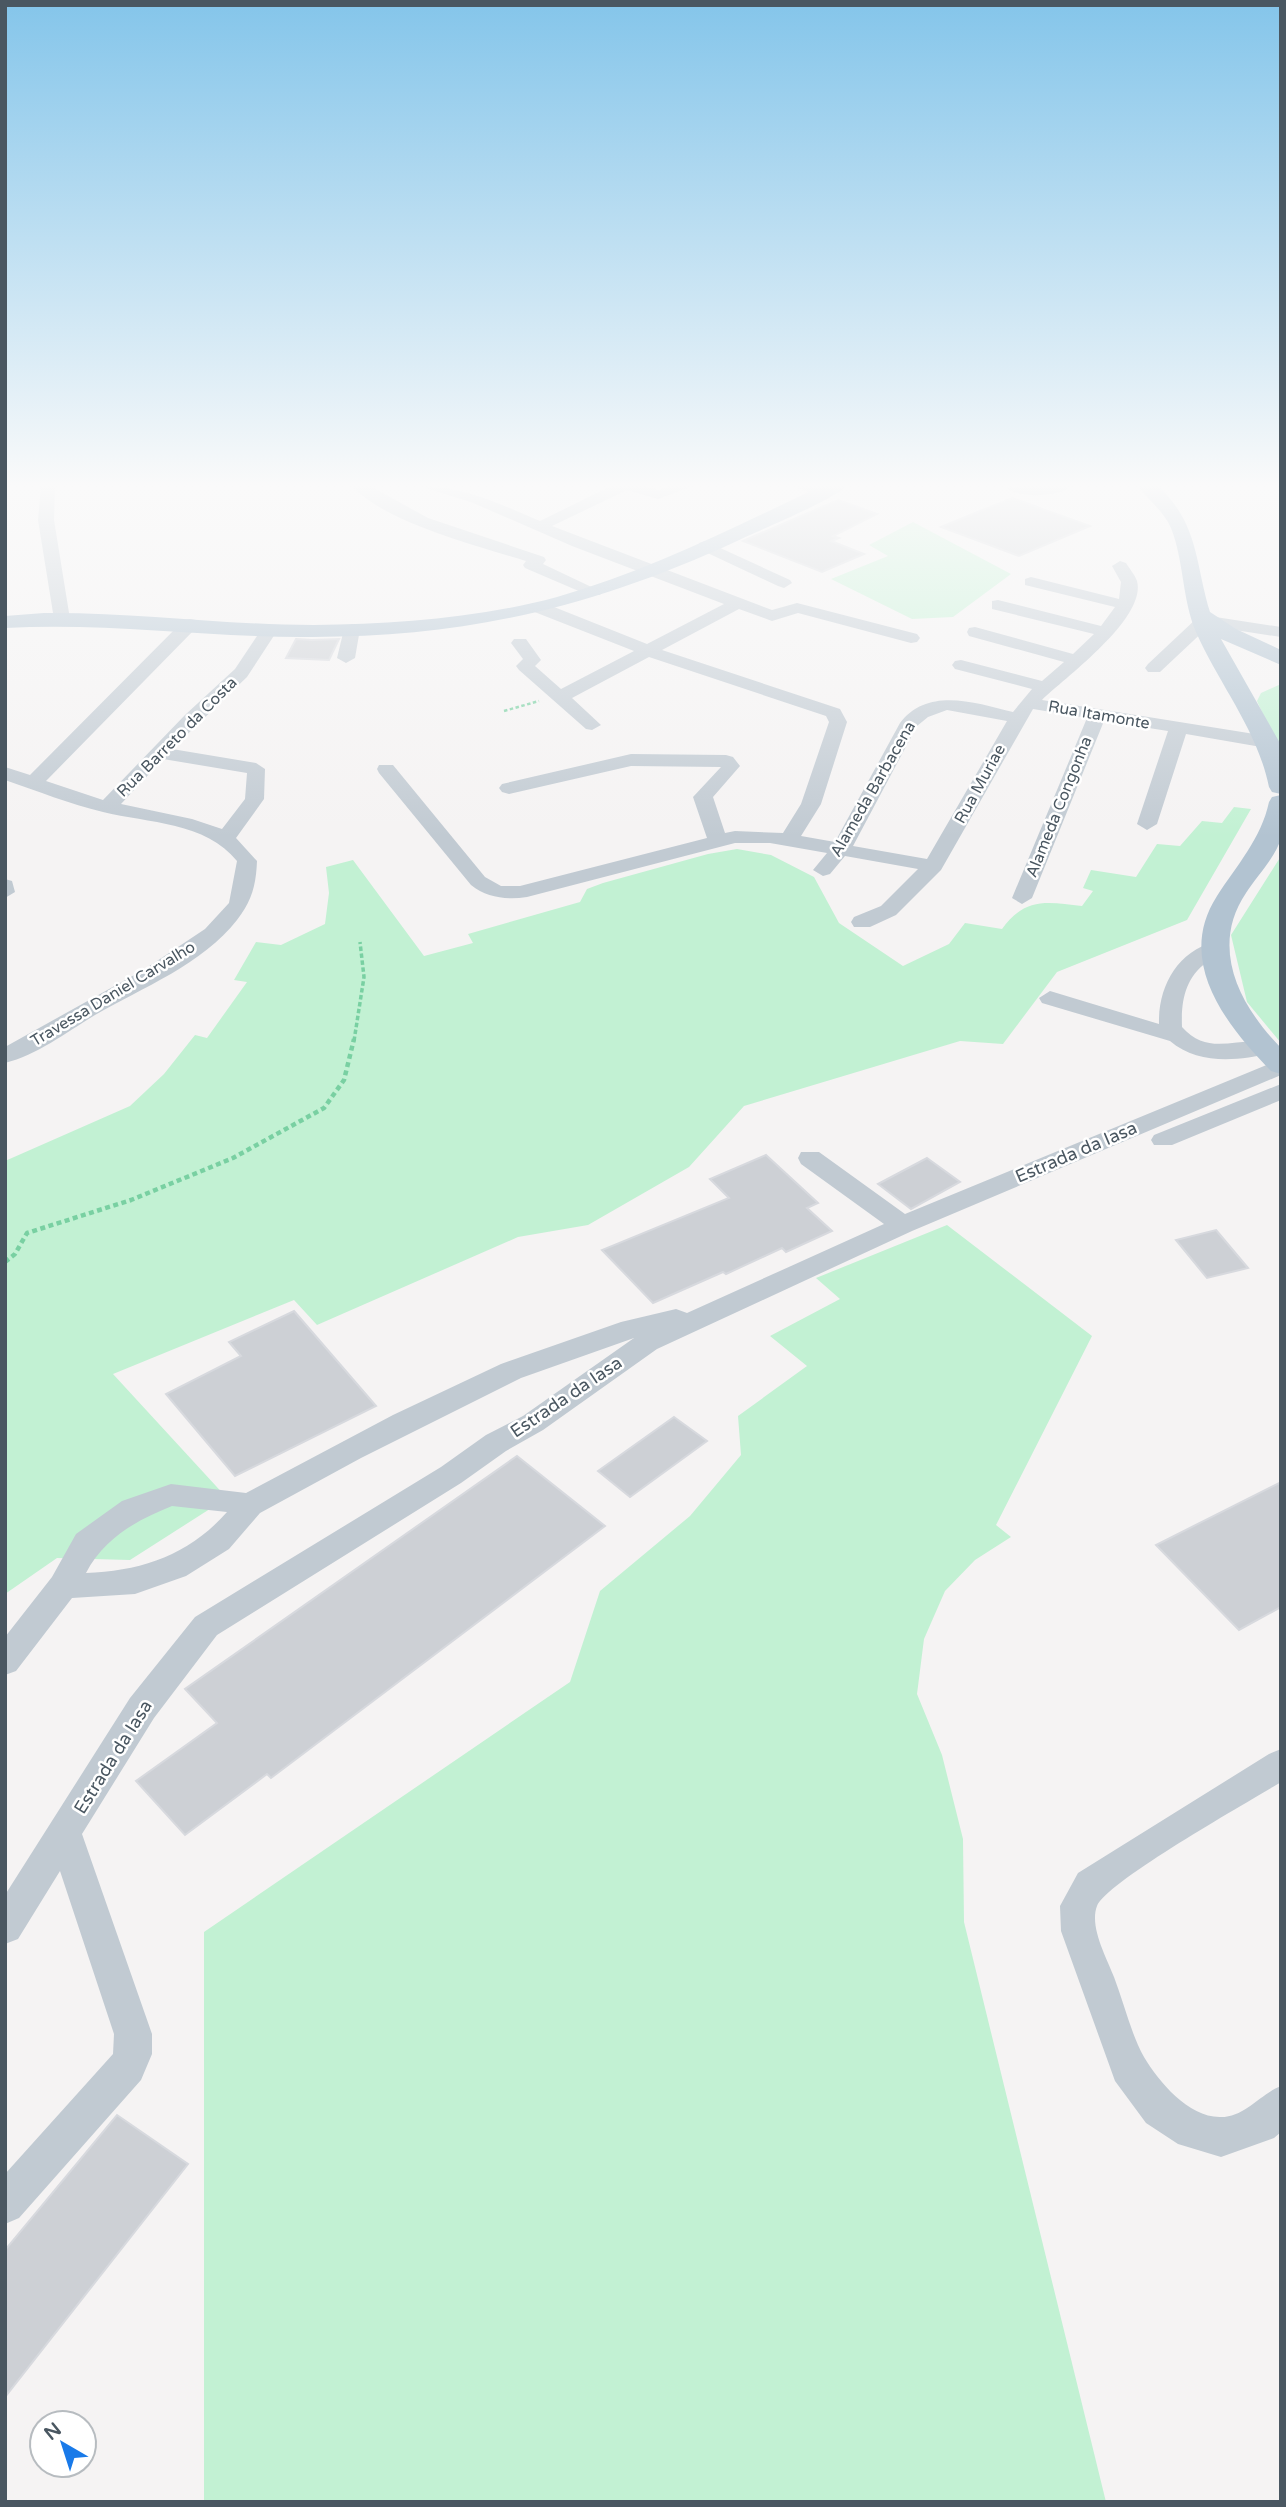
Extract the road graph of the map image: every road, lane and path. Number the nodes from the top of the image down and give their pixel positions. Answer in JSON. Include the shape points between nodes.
{"nodes":[{"id":1,"x":59,"y":603,"type":"edge"},
{"id":2,"x":553,"y":603,"type":"edge"},
{"id":3,"x":1117,"y":603,"type":"edge"},
{"id":4,"x":1198,"y":603,"type":"edge"},
{"id":5,"x":736,"y":604,"type":"joint"},
{"id":6,"x":998,"y":605,"type":"dead end"},
{"id":7,"x":1125,"y":605,"type":"joint"},
{"id":8,"x":538,"y":607,"type":"junction"},
{"id":9,"x":62,"y":619,"type":"junction"},
{"id":10,"x":1204,"y":619,"type":"junction"},
{"id":11,"x":5,"y":622,"type":"edge"},
{"id":12,"x":190,"y":624,"type":"junction"},
{"id":13,"x":352,"y":629,"type":"junction"},
{"id":14,"x":269,"y":631,"type":"junction"},
{"id":15,"x":975,"y":632,"type":"dead end"},
{"id":16,"x":1104,"y":632,"type":"junction"},
{"id":17,"x":1281,"y":632,"type":"edge"},
{"id":18,"x":911,"y":638,"type":"dead end"},
{"id":19,"x":520,"y":643,"type":"dead end"},
{"id":20,"x":649,"y":651,"type":"junction"},
{"id":21,"x":1221,"y":656,"type":"junction"},
{"id":22,"x":346,"y":658,"type":"dead end"},
{"id":23,"x":1281,"y":659,"type":"edge"},
{"id":24,"x":1076,"y":660,"type":"junction"},
{"id":25,"x":961,"y":665,"type":"dead end"},
{"id":26,"x":1154,"y":668,"type":"dead end"},
{"id":27,"x":1272,"y":676,"type":"edge"},
{"id":28,"x":1044,"y":687,"type":"junction"},
{"id":29,"x":561,"y":696,"type":"junction"},
{"id":30,"x":1244,"y":701,"type":"junction"},
{"id":31,"x":924,"y":709,"type":"joint"},
{"id":32,"x":504,"y":711,"type":"dead end"},
{"id":33,"x":1023,"y":711,"type":"junction"},
{"id":34,"x":1097,"y":716,"type":"junction"},
{"id":35,"x":838,"y":722,"type":"joint"},
{"id":36,"x":592,"y":725,"type":"dead end"},
{"id":37,"x":1178,"y":729,"type":"junction"},
{"id":38,"x":1267,"y":742,"type":"junction"},
{"id":39,"x":160,"y":753,"type":"junction"},
{"id":40,"x":386,"y":769,"type":"dead end"},
{"id":41,"x":5,"y":774,"type":"edge"},
{"id":42,"x":33,"y":783,"type":"junction"},
{"id":43,"x":1281,"y":787,"type":"edge"},
{"id":44,"x":509,"y":788,"type":"dead end"},
{"id":45,"x":1281,"y":802,"type":"edge"},
{"id":46,"x":107,"y":807,"type":"junction"},
{"id":47,"x":1147,"y":824,"type":"dead end"},
{"id":48,"x":224,"y":839,"type":"junction"},
{"id":49,"x":717,"y":839,"type":"junction"},
{"id":50,"x":789,"y":840,"type":"junction"},
{"id":51,"x":841,"y":849,"type":"junction"},
{"id":52,"x":934,"y":866,"type":"junction"},
{"id":53,"x":823,"y":870,"type":"dead end"},
{"id":54,"x":5,"y":885,"type":"edge"},
{"id":55,"x":5,"y":892,"type":"edge"},
{"id":56,"x":1022,"y":898,"type":"dead end"},
{"id":57,"x":862,"y":922,"type":"dead end"},
{"id":58,"x":360,"y":942,"type":"dead end"},
{"id":59,"x":1214,"y":949,"type":"junction"},
{"id":60,"x":1050,"y":998,"type":"dead end"},
{"id":61,"x":1176,"y":1036,"type":"junction"},
{"id":62,"x":5,"y":1056,"type":"edge"},
{"id":63,"x":1275,"y":1060,"type":"edge"},
{"id":64,"x":1281,"y":1091,"type":"edge"},
{"id":65,"x":1163,"y":1140,"type":"dead end"},
{"id":66,"x":810,"y":1158,"type":"dead end"},
{"id":67,"x":903,"y":1225,"type":"junction"},
{"id":68,"x":5,"y":1262,"type":"edge"},
{"id":69,"x":718,"y":1310,"type":"junction"},
{"id":70,"x":249,"y":1505,"type":"junction"},
{"id":71,"x":63,"y":1586,"type":"junction"},
{"id":72,"x":5,"y":1661,"type":"edge"},
{"id":73,"x":1281,"y":1764,"type":"edge"},
{"id":74,"x":65,"y":1835,"type":"junction"},
{"id":75,"x":5,"y":1927,"type":"edge"},
{"id":76,"x":1281,"y":2105,"type":"edge"},
{"id":77,"x":5,"y":2204,"type":"edge"}],
"edges":[{"from":1,"to":9,"type":"street"},
{"from":2,"to":8,"type":"main road"},
{"from":3,"to":7,"type":"street"},
{"from":4,"to":10,"type":"main road"},
{"from":5,"to":18,"type":"street","via":[[772,616],[797,608]]},
{"from":5,"to":20,"type":"street"},
{"from":6,"to":16,"type":"street"},
{"from":7,"to":16,"type":"street","name":"Rua Itamonte"},
{"from":8,"to":13,"type":"main road"},
{"from":8,"to":20,"type":"street"},
{"from":9,"to":11,"type":"main road"},
{"from":9,"to":12,"type":"main road"},
{"from":10,"to":17,"type":"street"},
{"from":10,"to":21,"type":"main road"},
{"from":10,"to":23,"type":"main road"},
{"from":10,"to":26,"type":"street"},
{"from":12,"to":14,"type":"main road"},
{"from":12,"to":42,"type":"street"},
{"from":13,"to":14,"type":"main road"},
{"from":13,"to":22,"type":"street"},
{"from":14,"to":39,"type":"street","name":"Rua Barreto da Costa","via":[[241,673]]},
{"from":15,"to":24,"type":"street"},
{"from":16,"to":24,"type":"street","name":"Rua Itamonte"},
{"from":19,"to":29,"type":"street","via":[[531,660],[525,667]]},
{"from":20,"to":29,"type":"street"},
{"from":20,"to":35,"type":"street","via":[[826,709]]},
{"from":21,"to":23,"type":"main road"},
{"from":21,"to":27,"type":"main road"},
{"from":21,"to":30,"type":"main road"},
{"from":24,"to":28,"type":"street","name":"Rua Itamonte"},
{"from":25,"to":28,"type":"street"},
{"from":27,"to":30,"type":"main road"},
{"from":28,"to":33,"type":"street","name":"Rua Itamonte"},
{"from":29,"to":32,"type":"path"},
{"from":29,"to":36,"type":"street"},
{"from":30,"to":38,"type":"main road"},
{"from":31,"to":33,"type":"street","via":[[938,704]]},
{"from":31,"to":51,"type":"street","name":"Alameda Barbacena","via":[[909,723]]},
{"from":33,"to":34,"type":"street","name":"Rua Itamonte"},
{"from":33,"to":52,"type":"street","name":"Rua Muriae"},
{"from":34,"to":37,"type":"street","name":"Rua Itamonte"},
{"from":34,"to":56,"type":"street","name":"Alameda Congonha"},
{"from":35,"to":50,"type":"street","via":[[811,804]]},
{"from":37,"to":38,"type":"street","name":"Rua Itamonte"},
{"from":37,"to":47,"type":"street"},
{"from":38,"to":43,"type":"main road"},
{"from":39,"to":46,"type":"street","name":"Rua Barreto da Costa"},
{"from":39,"to":48,"type":"street","via":[[256,769],[260,785],[252,806]]},
{"from":40,"to":49,"type":"street","via":[[490,890],[527,891]]},
{"from":41,"to":42,"type":"street","name":"Travessa Daniel Carvalho"},
{"from":42,"to":46,"type":"street","name":"Travessa Daniel Carvalho"},
{"from":44,"to":49,"type":"street","via":[[631,760],[726,761],[731,766],[725,778],[703,797]]},
{"from":45,"to":59,"type":"main road","via":[[1270,836],[1221,913]]},
{"from":46,"to":48,"type":"street","name":"Travessa Daniel Carvalho","via":[[162,818]]},
{"from":48,"to":62,"type":"street","name":"Travessa Daniel Carvalho","via":[[247,861],[246,885],[238,905],[223,923],[153,974]]},
{"from":49,"to":50,"type":"street"},
{"from":50,"to":51,"type":"street"},
{"from":51,"to":52,"type":"street"},
{"from":51,"to":53,"type":"street","name":"Alameda Barbacena"},
{"from":52,"to":57,"type":"street","name":"Rua Muriae","via":[[883,915]]},
{"from":54,"to":55,"type":"street"},
{"from":58,"to":68,"type":"path","via":[[364,977],[353,1045],[344,1080],[324,1108],[221,1162],[131,1200],[27,1233]]},
{"from":59,"to":61,"type":"street","via":[[1187,964],[1176,982],[1169,1013]]},
{"from":59,"to":63,"type":"main road","via":[[1227,1000]]},
{"from":60,"to":61,"type":"street"},
{"from":61,"to":63,"type":"street","via":[[1197,1048]]},
{"from":63,"to":67,"type":"street","name":"Estrada da Iasa"},
{"from":64,"to":65,"type":"street","name":"Estrada da Iasa"},
{"from":66,"to":67,"type":"street"},
{"from":67,"to":69,"type":"street","name":"Estrada da Iasa"},
{"from":69,"to":70,"type":"street","via":[[642,1324],[495,1378]]},
{"from":69,"to":74,"type":"street","name":"Estrada da Iasa","via":[[647,1342],[533,1423],[206,1626],[142,1708]]},
{"from":70,"to":71,"type":"street","via":[[239,1523],[206,1549],[144,1580]]},
{"from":70,"to":71,"type":"street","via":[[171,1495],[132,1509],[87,1542]]},
{"from":71,"to":72,"type":"street"},
{"from":73,"to":76,"type":"street","via":[[1118,1865],[1091,1884],[1078,1906],[1079,1931],[1129,2068],[1160,2109],[1192,2130],[1221,2137],[1260,2124]]},
{"from":74,"to":75,"type":"street","name":"Estrada da Iasa"},
{"from":74,"to":77,"type":"street","via":[[133,2034],[133,2054],[127,2067]]}]}
